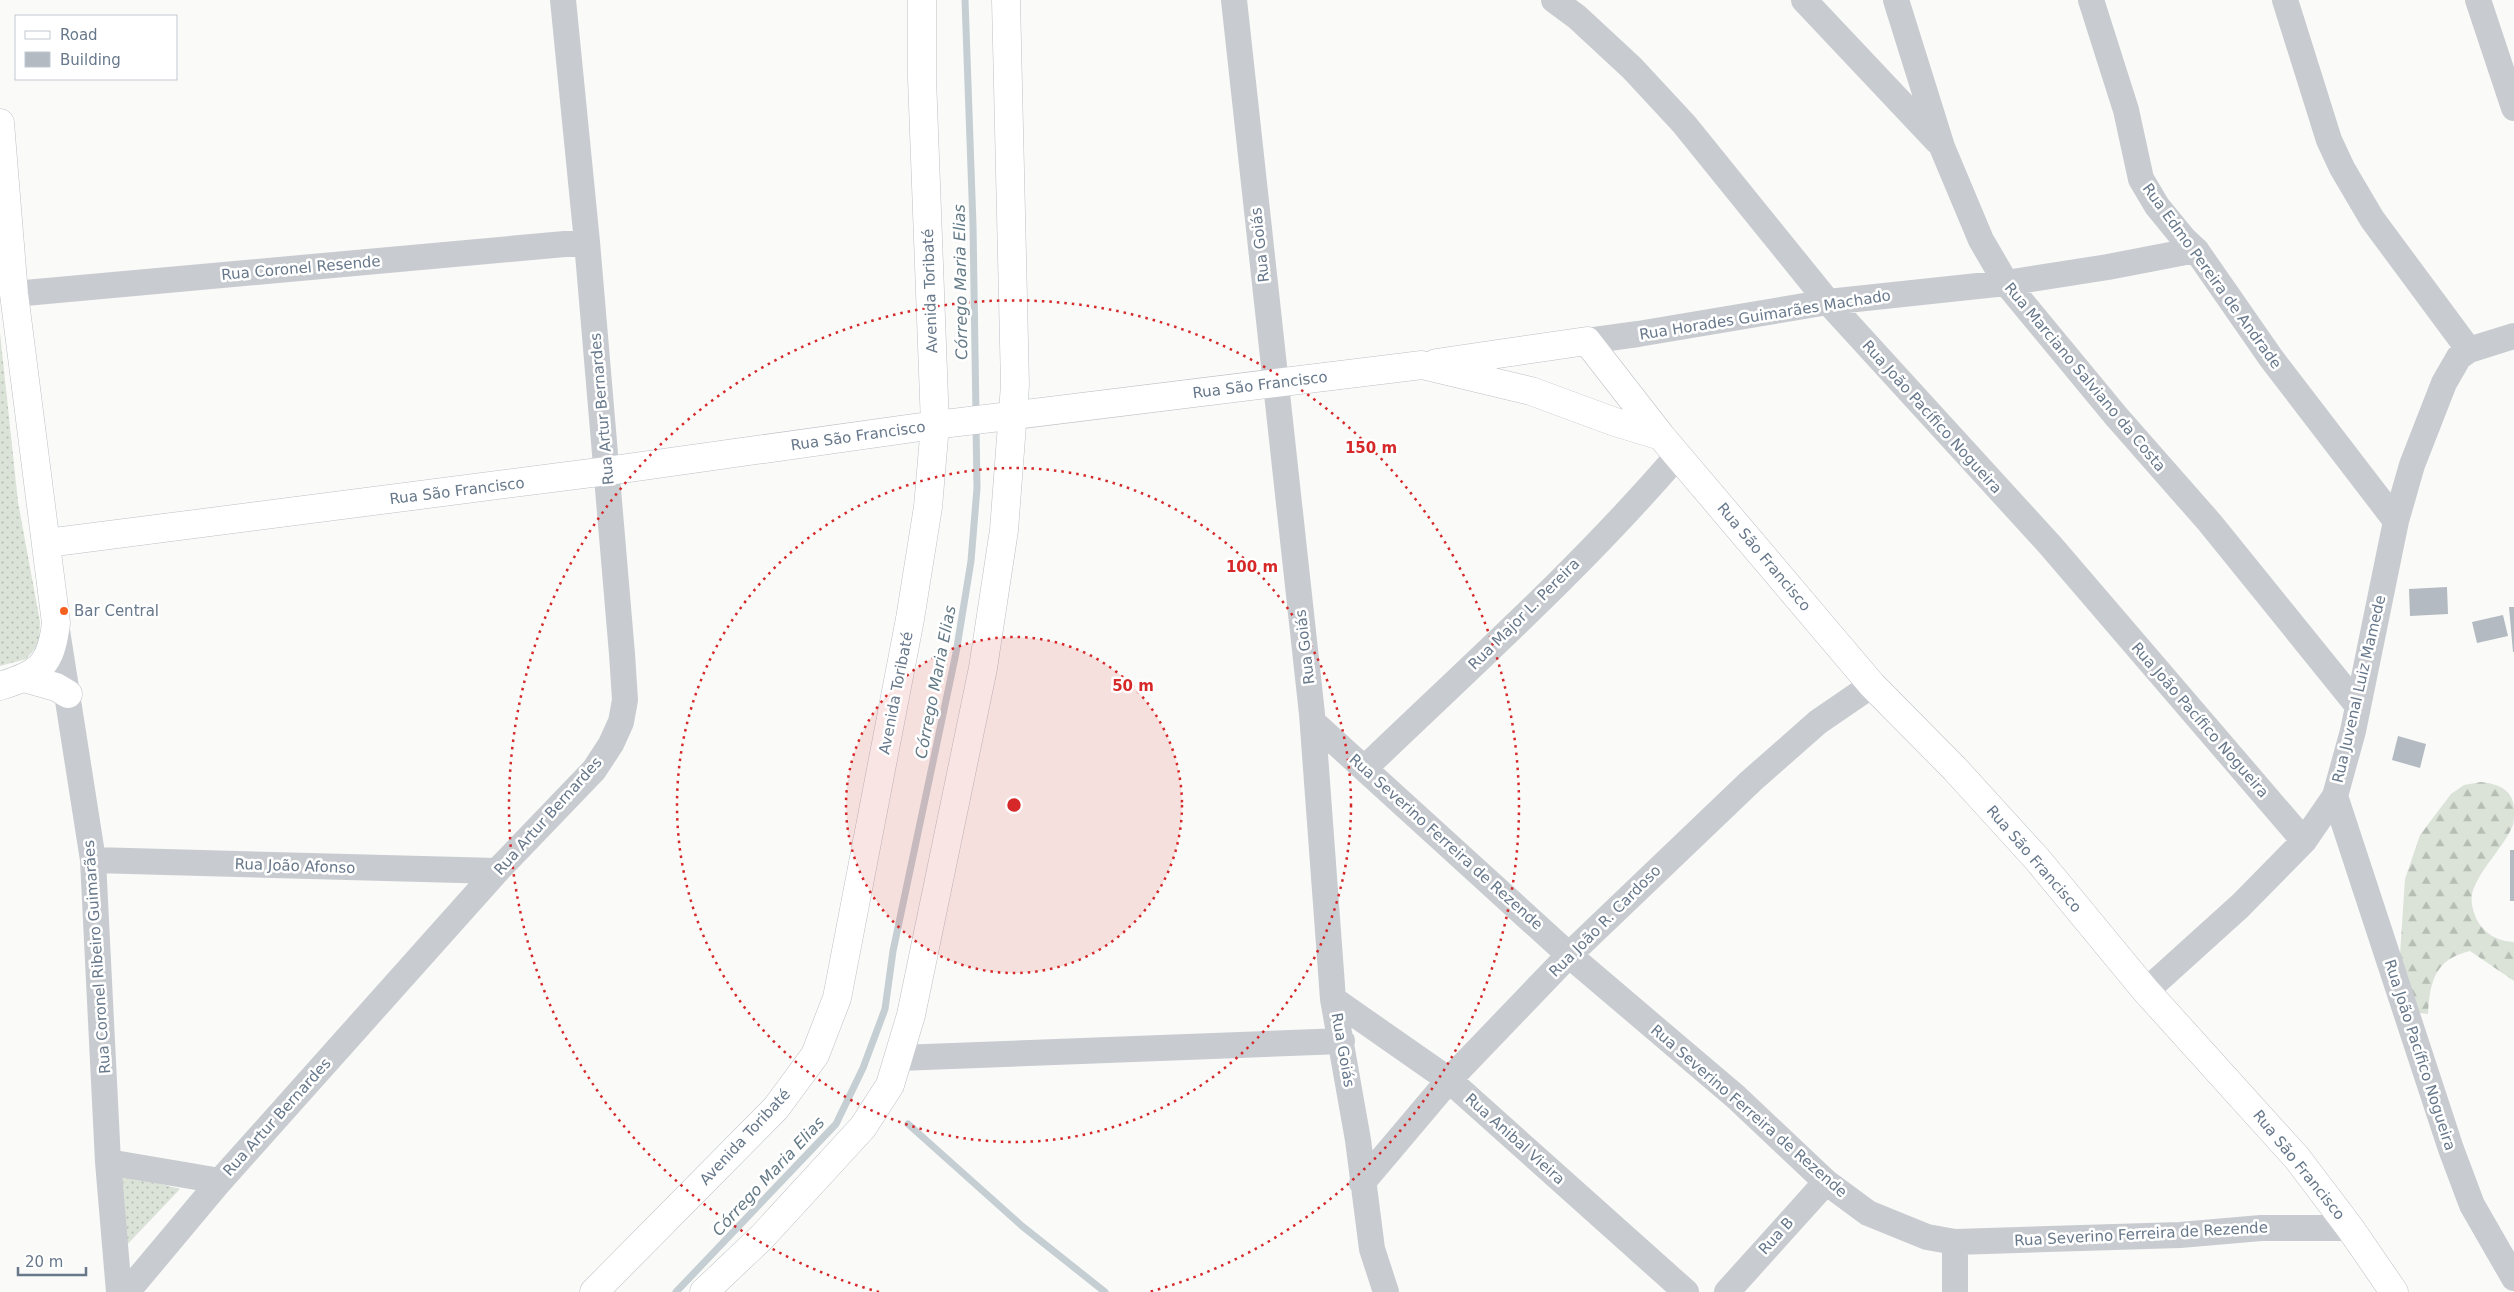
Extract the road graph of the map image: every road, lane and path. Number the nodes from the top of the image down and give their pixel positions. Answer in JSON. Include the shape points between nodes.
{"nodes":[{"id":1,"x":563,"y":0,"type":"edge"},
{"id":2,"x":922,"y":0,"type":"edge"},
{"id":3,"x":1006,"y":0,"type":"edge"},
{"id":4,"x":1234,"y":0,"type":"edge"},
{"id":5,"x":1554,"y":0,"type":"edge"},
{"id":6,"x":1804,"y":0,"type":"edge"},
{"id":7,"x":1896,"y":0,"type":"edge"},
{"id":8,"x":2091,"y":0,"type":"edge"},
{"id":9,"x":2285,"y":0,"type":"edge"},
{"id":10,"x":2478,"y":0,"type":"edge"},
{"id":11,"x":2514,"y":108,"type":"edge"},
{"id":12,"x":0,"y":123,"type":"edge"},
{"id":13,"x":1942,"y":147,"type":"junction"},
{"id":14,"x":587,"y":242,"type":"junction"},
{"id":15,"x":2196,"y":250,"type":"junction"},
{"id":16,"x":2006,"y":283,"type":"junction"},
{"id":17,"x":14,"y":294,"type":"junction"},
{"id":18,"x":1828,"y":302,"type":"junction"},
{"id":19,"x":2514,"y":336,"type":"edge"},
{"id":20,"x":1587,"y":341,"type":"junction"},
{"id":21,"x":2469,"y":350,"type":"junction"},
{"id":22,"x":1422,"y":365,"type":"junction"},
{"id":23,"x":1274,"y":383,"type":"junction"},
{"id":24,"x":1006,"y":417,"type":"junction"},
{"id":25,"x":943,"y":424,"type":"junction"},
{"id":26,"x":1670,"y":446,"type":"junction"},
{"id":27,"x":607,"y":471,"type":"junction"},
{"id":28,"x":2396,"y":521,"type":"junction"},
{"id":29,"x":47,"y":543,"type":"junction"},
{"id":30,"x":56,"y":623,"type":"junction"},
{"id":31,"x":12,"y":682,"type":"edge"},
{"id":32,"x":1872,"y":685,"type":"junction"},
{"id":33,"x":68,"y":694,"type":"junction"},
{"id":34,"x":2358,"y":706,"type":"junction"},
{"id":35,"x":1313,"y":722,"type":"junction"},
{"id":36,"x":1365,"y":768,"type":"junction"},
{"id":37,"x":2335,"y":796,"type":"junction"},
{"id":38,"x":2304,"y":841,"type":"junction"},
{"id":39,"x":93,"y":860,"type":"junction"},
{"id":40,"x":497,"y":871,"type":"junction"},
{"id":41,"x":1569,"y":955,"type":"junction"},
{"id":42,"x":2146,"y":991,"type":"junction"},
{"id":43,"x":1334,"y":999,"type":"junction"},
{"id":44,"x":1342,"y":1041,"type":"junction"},
{"id":45,"x":900,"y":1058,"type":"junction"},
{"id":46,"x":1450,"y":1080,"type":"junction"},
{"id":47,"x":108,"y":1162,"type":"junction"},
{"id":48,"x":220,"y":1181,"type":"junction"},
{"id":49,"x":1826,"y":1182,"type":"junction"},
{"id":50,"x":1362,"y":1183,"type":"junction"},
{"id":51,"x":2350,"y":1228,"type":"junction"},
{"id":52,"x":1955,"y":1242,"type":"junction"},
{"id":53,"x":2514,"y":1278,"type":"edge"},
{"id":54,"x":119,"y":1292,"type":"edge"},
{"id":55,"x":127,"y":1292,"type":"edge"},
{"id":56,"x":594,"y":1292,"type":"edge"},
{"id":57,"x":704,"y":1292,"type":"edge"},
{"id":58,"x":1386,"y":1292,"type":"edge"},
{"id":59,"x":1686,"y":1292,"type":"edge"},
{"id":60,"x":1727,"y":1292,"type":"edge"},
{"id":61,"x":1955,"y":1292,"type":"edge"},
{"id":62,"x":2394,"y":1292,"type":"edge"}],
"edges":[{"from":1,"to":14,"type":"street","name":"Rua Artur Bernardes"},
{"from":2,"to":25,"type":"street","name":"Avenida Toribaté","via":[[922,78]]},
{"from":3,"to":24,"type":"street"},
{"from":4,"to":23,"type":"street","name":"Rua Goiás"},
{"from":5,"to":18,"type":"street","name":"Rua João Pacífico Nogueira","via":[[1632,68],[1684,124]]},
{"from":6,"to":13,"type":"street"},
{"from":7,"to":13,"type":"street","name":"Rua Marciano Salviano da Costa"},
{"from":8,"to":15,"type":"street","name":"Rua Edmo Pereira de Andrade","via":[[2126,110],[2141,179],[2157,206]]},
{"from":9,"to":21,"type":"street","via":[[2329,140],[2342,168],[2372,219]]},
{"from":10,"to":11,"type":"street"},
{"from":12,"to":17,"type":"street"},
{"from":13,"to":16,"type":"street","name":"Rua Marciano Salviano da Costa","via":[[1981,240]]},
{"from":14,"to":17,"type":"street","name":"Rua Coronel Resende"},
{"from":14,"to":27,"type":"street","name":"Rua Artur Bernardes"},
{"from":15,"to":16,"type":"street","name":"Rua Horades Guimarães Machado"},
{"from":15,"to":28,"type":"street","name":"Rua Edmo Pereira de Andrade","via":[[2271,358]]},
{"from":16,"to":18,"type":"street","name":"Rua Horades Guimarães Machado"},
{"from":16,"to":34,"type":"street","name":"Rua Marciano Salviano da Costa","via":[[2216,531]]},
{"from":17,"to":29,"type":"street"},
{"from":18,"to":20,"type":"street","name":"Rua Horades Guimarães Machado"},
{"from":18,"to":38,"type":"street","name":"Rua João Pacífico Nogueira","via":[[2050,544]]},
{"from":19,"to":21,"type":"street"},
{"from":20,"to":22,"type":"street","name":"Rua Horades Guimarães Machado"},
{"from":20,"to":26,"type":"street","name":"Rua São Francisco"},
{"from":21,"to":28,"type":"street","name":"Rua Juvenal Luiz Mamede","via":[[2459,357],[2444,383],[2412,465]]},
{"from":22,"to":23,"type":"street","name":"Rua São Francisco"},
{"from":22,"to":26,"type":"street","name":"Rua São Francisco","via":[[1531,391]]},
{"from":23,"to":24,"type":"street","name":"Rua São Francisco"},
{"from":23,"to":35,"type":"street","name":"Rua Goiás"},
{"from":24,"to":25,"type":"street","name":"Rua São Francisco"},
{"from":24,"to":45,"type":"street","via":[[1004,530],[983,668]]},
{"from":25,"to":27,"type":"street","name":"Rua São Francisco"},
{"from":25,"to":56,"type":"street","name":"Avenida Toribaté","via":[[910,620],[837,998],[815,1054],[776,1108]]},
{"from":26,"to":32,"type":"street","name":"Rua São Francisco"},
{"from":26,"to":36,"type":"street","name":"Rua Major L. Pereira","via":[[1630,510]]},
{"from":27,"to":29,"type":"street","name":"Rua São Francisco"},
{"from":27,"to":40,"type":"street","name":"Rua Artur Bernardes","via":[[625,700],[621,722],[594,770]]},
{"from":28,"to":34,"type":"street","name":"Rua Juvenal Luiz Mamede"},
{"from":29,"to":30,"type":"street"},
{"from":30,"to":31,"type":"street","via":[[52,650],[47,659]]},
{"from":30,"to":33,"type":"street","name":"Rua Coronel Ribeiro Guimarães"},
{"from":31,"to":33,"type":"street","via":[[56,687]]},
{"from":32,"to":41,"type":"street","name":"Rua João R. Cardoso","via":[[1818,722],[1750,781]]},
{"from":32,"to":42,"type":"street","name":"Rua São Francisco","via":[[2037,859]]},
{"from":33,"to":39,"type":"street","name":"Rua Coronel Ribeiro Guimarães"},
{"from":34,"to":37,"type":"street","name":"Rua Juvenal Luiz Mamede"},
{"from":35,"to":36,"type":"street","name":"Rua Severino Ferreira de Rezende"},
{"from":35,"to":43,"type":"street","name":"Rua Goiás"},
{"from":36,"to":41,"type":"street","name":"Rua Severino Ferreira de Rezende"},
{"from":37,"to":38,"type":"street","name":"Rua Juvenal Luiz Mamede"},
{"from":37,"to":53,"type":"street","name":"Rua João Pacífico Nogueira","via":[[2451,1149],[2472,1205]]},
{"from":38,"to":42,"type":"street","name":"Rua Juvenal Luiz Mamede","via":[[2240,906]]},
{"from":39,"to":40,"type":"street","name":"Rua João Afonso"},
{"from":39,"to":47,"type":"street","name":"Rua Coronel Ribeiro Guimarães"},
{"from":40,"to":48,"type":"street","name":"Rua Artur Bernardes"},
{"from":41,"to":46,"type":"street","name":"Rua João R. Cardoso"},
{"from":41,"to":49,"type":"street","name":"Rua Severino Ferreira de Rezende","via":[[1736,1096]]},
{"from":42,"to":51,"type":"street","name":"Rua São Francisco","via":[[2297,1158]]},
{"from":43,"to":44,"type":"street","name":"Rua Goiás"},
{"from":43,"to":46,"type":"street","name":"Rua Anibal Vieira"},
{"from":44,"to":45,"type":"street"},
{"from":44,"to":50,"type":"street","name":"Rua Goiás"},
{"from":45,"to":57,"type":"street","via":[[890,1085],[864,1127],[762,1237]]},
{"from":46,"to":50,"type":"street","name":"Rua João R. Cardoso"},
{"from":46,"to":59,"type":"street","name":"Rua Anibal Vieira"},
{"from":47,"to":48,"type":"street"},
{"from":47,"to":54,"type":"street","name":"Rua Coronel Ribeiro Guimarães"},
{"from":48,"to":55,"type":"street","name":"Rua Artur Bernardes"},
{"from":49,"to":52,"type":"street","name":"Rua Severino Ferreira de Rezende","via":[[1868,1213],[1927,1236]]},
{"from":49,"to":60,"type":"street","name":"Rua B"},
{"from":50,"to":58,"type":"street","name":"Rua Goiás","via":[[1372,1249]]},
{"from":51,"to":52,"type":"street","name":"Rua Severino Ferreira de Rezende","via":[[2261,1228],[2180,1235]]},
{"from":51,"to":62,"type":"street","name":"Rua São Francisco"},
{"from":52,"to":61,"type":"street"}]}
